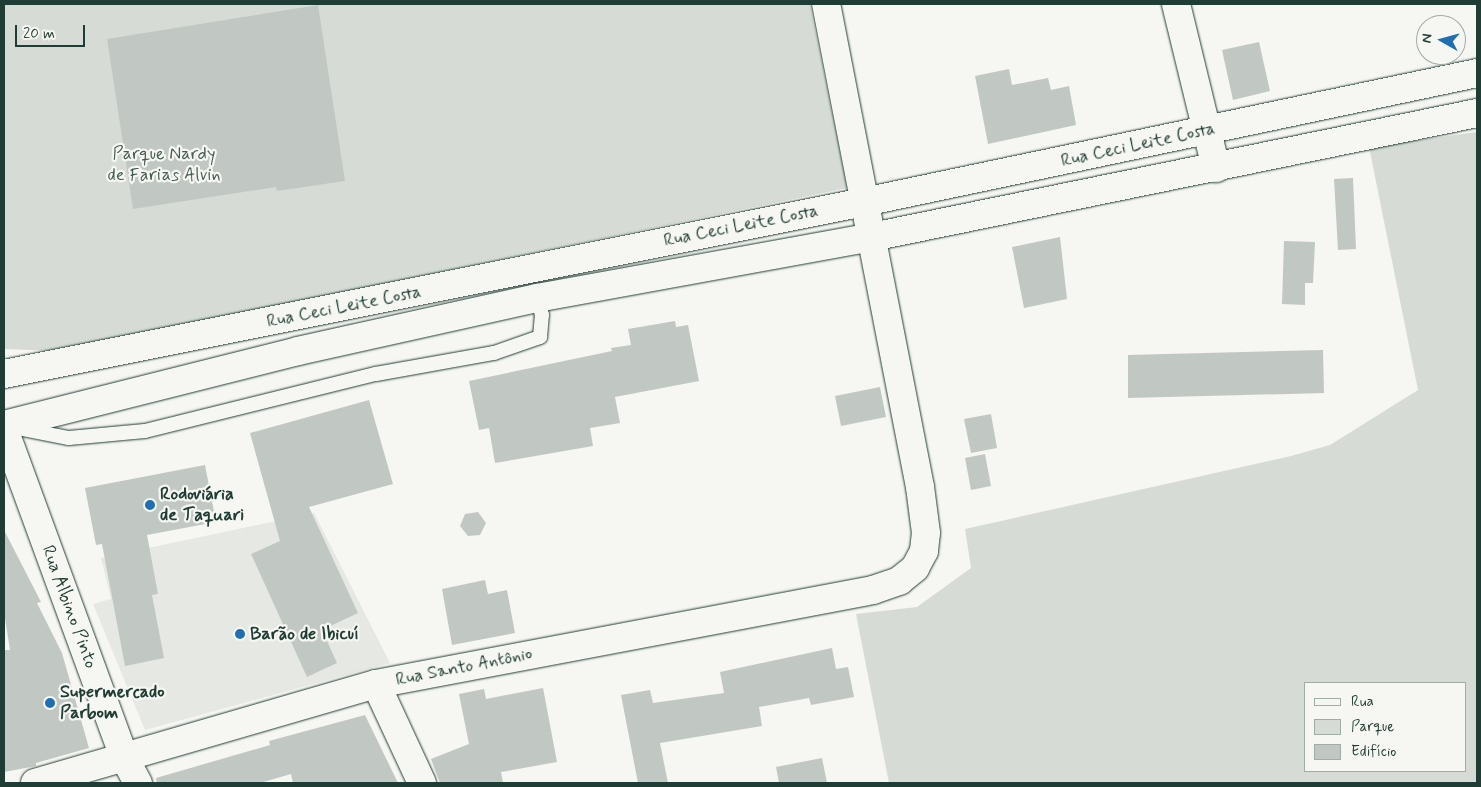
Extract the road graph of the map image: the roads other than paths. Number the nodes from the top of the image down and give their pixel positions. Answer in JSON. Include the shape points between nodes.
{"nodes":[{"id":1,"x":826,"y":4,"type":"edge"},
{"id":2,"x":1176,"y":4,"type":"edge"},
{"id":3,"x":1477,"y":73,"type":"edge"},
{"id":4,"x":1477,"y":113,"type":"edge"},
{"id":5,"x":1208,"y":130,"type":"junction"},
{"id":6,"x":1216,"y":168,"type":"junction"},
{"id":7,"x":864,"y":202,"type":"junction"},
{"id":8,"x":872,"y":236,"type":"junction"},
{"id":9,"x":530,"y":269,"type":"junction"},
{"id":10,"x":537,"y":298,"type":"junction"},
{"id":11,"x":4,"y":374,"type":"edge"},
{"id":12,"x":4,"y":425,"type":"edge"},
{"id":13,"x":4,"y":430,"type":"edge"},
{"id":14,"x":376,"y":684,"type":"junction"},
{"id":15,"x":124,"y":755,"type":"junction"},
{"id":16,"x":35,"y":783,"type":"edge"},
{"id":17,"x":138,"y":783,"type":"edge"},
{"id":18,"x":422,"y":783,"type":"edge"}],
"edges":[{"from":1,"to":7,"type":"street"},
{"from":2,"to":5,"type":"street"},
{"from":3,"to":5,"type":"street","name":"Rua Ceci Leite Costa"},
{"from":4,"to":6,"type":"street","name":"Rua Ceci Leite Costa"},
{"from":5,"to":6,"type":"street"},
{"from":5,"to":7,"type":"street","name":"Rua Ceci Leite Costa"},
{"from":6,"to":8,"type":"street","name":"Rua Ceci Leite Costa"},
{"from":7,"to":8,"type":"street"},
{"from":7,"to":9,"type":"street","name":"Rua Ceci Leite Costa"},
{"from":8,"to":10,"type":"street","name":"Rua Ceci Leite Costa"},
{"from":8,"to":14,"type":"street","name":"Rua Santo Antônio","via":[[920,486],[926,533],[924,551],[915,568],[899,581],[873,590]]},
{"from":9,"to":10,"type":"street"},
{"from":9,"to":11,"type":"street","name":"Rua Ceci Leite Costa"},
{"from":10,"to":12,"type":"street","name":"Rua Ceci Leite Costa","via":[[298,351]]},
{"from":10,"to":12,"type":"lane","name":"Rua Ceci Leite Costa","via":[[542,315],[540,337],[494,353],[376,374],[145,431],[69,438]]},
{"from":13,"to":15,"type":"street","name":"Rua Albino Pinto"},
{"from":14,"to":15,"type":"street","name":"Rua Santo Antônio"},
{"from":14,"to":18,"type":"street"},
{"from":15,"to":16,"type":"street","name":"Rua Santo Antônio"},
{"from":15,"to":17,"type":"street","name":"Rua Albino Pinto"}]}
